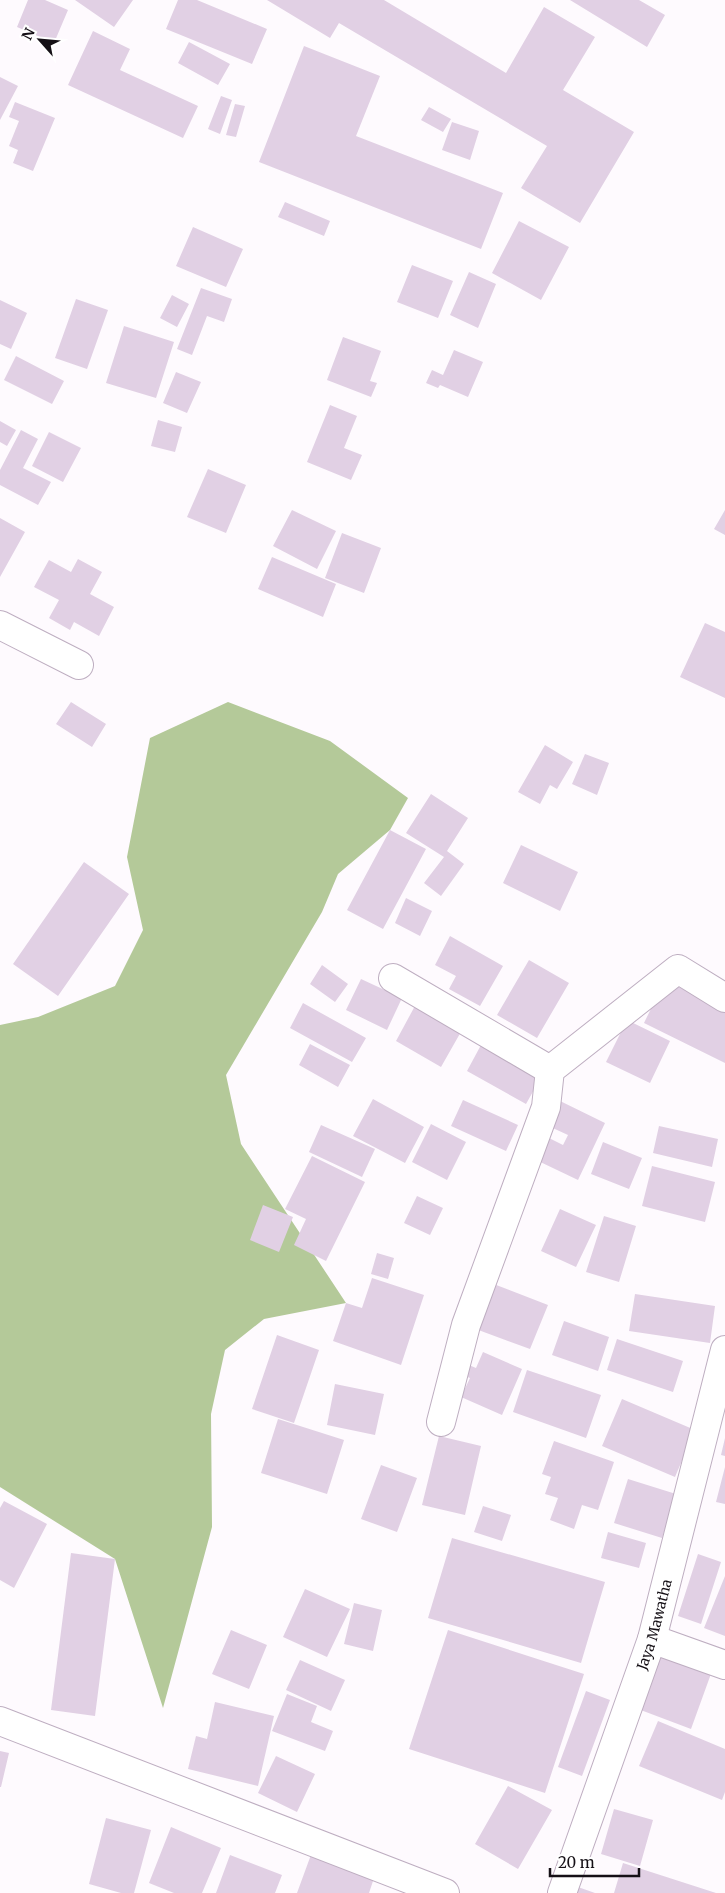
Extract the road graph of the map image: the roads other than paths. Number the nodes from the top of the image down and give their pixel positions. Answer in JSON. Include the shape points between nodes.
{"nodes":[{"id":1,"x":0,"y":625,"type":"edge"},
{"id":2,"x":80,"y":665,"type":"dead end"},
{"id":3,"x":393,"y":978,"type":"dead end"},
{"id":4,"x":725,"y":998,"type":"edge"},
{"id":5,"x":550,"y":1070,"type":"junction"},
{"id":6,"x":725,"y":1350,"type":"edge"},
{"id":7,"x":441,"y":1422,"type":"dead end"},
{"id":8,"x":652,"y":1640,"type":"junction"},
{"id":9,"x":725,"y":1665,"type":"edge"},
{"id":10,"x":0,"y":1721,"type":"edge"},
{"id":11,"x":445,"y":1893,"type":"edge"},
{"id":12,"x":562,"y":1893,"type":"edge"}],
"edges":[{"from":1,"to":2,"type":"street"},
{"from":3,"to":5,"type":"street"},
{"from":4,"to":5,"type":"street","via":[[678,969]]},
{"from":5,"to":7,"type":"street","via":[[546,1107],[466,1325]]},
{"from":6,"to":8,"type":"street","name":"Jaya Mawatha"},
{"from":8,"to":9,"type":"street"},
{"from":8,"to":12,"type":"street","name":"Jaya Mawatha"},
{"from":10,"to":11,"type":"street"}]}
